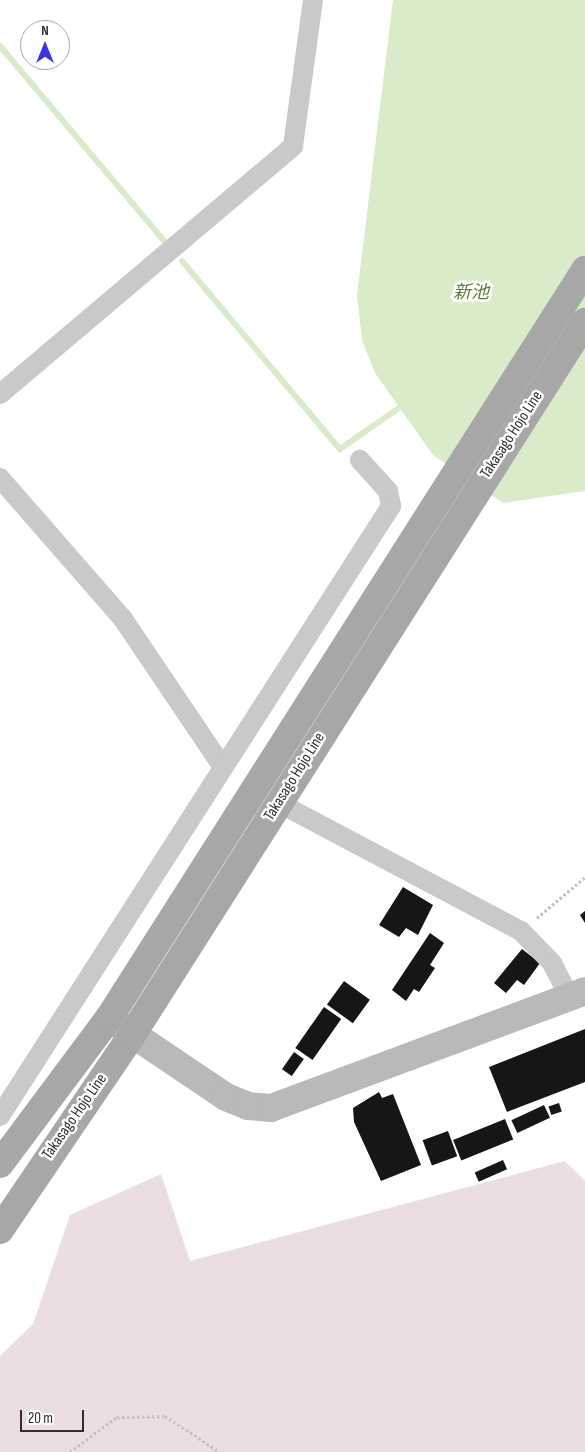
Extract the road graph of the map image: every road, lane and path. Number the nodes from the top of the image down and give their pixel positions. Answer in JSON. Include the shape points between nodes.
{"nodes":[{"id":1,"x":313,"y":0,"type":"edge"},
{"id":2,"x":585,"y":270,"type":"edge"},
{"id":3,"x":585,"y":322,"type":"edge"},
{"id":4,"x":0,"y":394,"type":"edge"},
{"id":5,"x":360,"y":460,"type":"dead end"},
{"id":6,"x":0,"y":478,"type":"edge"},
{"id":7,"x":222,"y":766,"type":"junction"},
{"id":8,"x":279,"y":803,"type":"junction"},
{"id":9,"x":585,"y":877,"type":"edge"},
{"id":10,"x":521,"y":931,"type":"junction"},
{"id":11,"x":577,"y":994,"type":"edge"},
{"id":12,"x":109,"y":1018,"type":"junction"},
{"id":13,"x":132,"y":1035,"type":"junction"},
{"id":14,"x":0,"y":1116,"type":"edge"},
{"id":15,"x":0,"y":1164,"type":"edge"},
{"id":16,"x":0,"y":1230,"type":"edge"},
{"id":17,"x":70,"y":1452,"type":"edge"},
{"id":18,"x":220,"y":1452,"type":"edge"}],
"edges":[{"from":1,"to":4,"type":"street","via":[[293,146]]},
{"from":2,"to":12,"type":"main road","name":"Takasago Hojo Line"},
{"from":3,"to":8,"type":"main road","name":"Takasago Hojo Line"},
{"from":5,"to":7,"type":"street","via":[[388,491],[391,506]]},
{"from":6,"to":7,"type":"street","via":[[123,618]]},
{"from":7,"to":14,"type":"street"},
{"from":8,"to":10,"type":"street"},
{"from":8,"to":13,"type":"main road","name":"Takasago Hojo Line"},
{"from":9,"to":10,"type":"path"},
{"from":10,"to":11,"type":"street"},
{"from":11,"to":13,"type":"street","via":[[271,1108],[248,1106],[226,1097]]},
{"from":12,"to":13,"type":"street"},
{"from":12,"to":15,"type":"main road","name":"Takasago Hojo Line"},
{"from":13,"to":16,"type":"main road","name":"Takasago Hojo Line"},
{"from":17,"to":18,"type":"path","via":[[117,1417],[166,1416]]}]}
